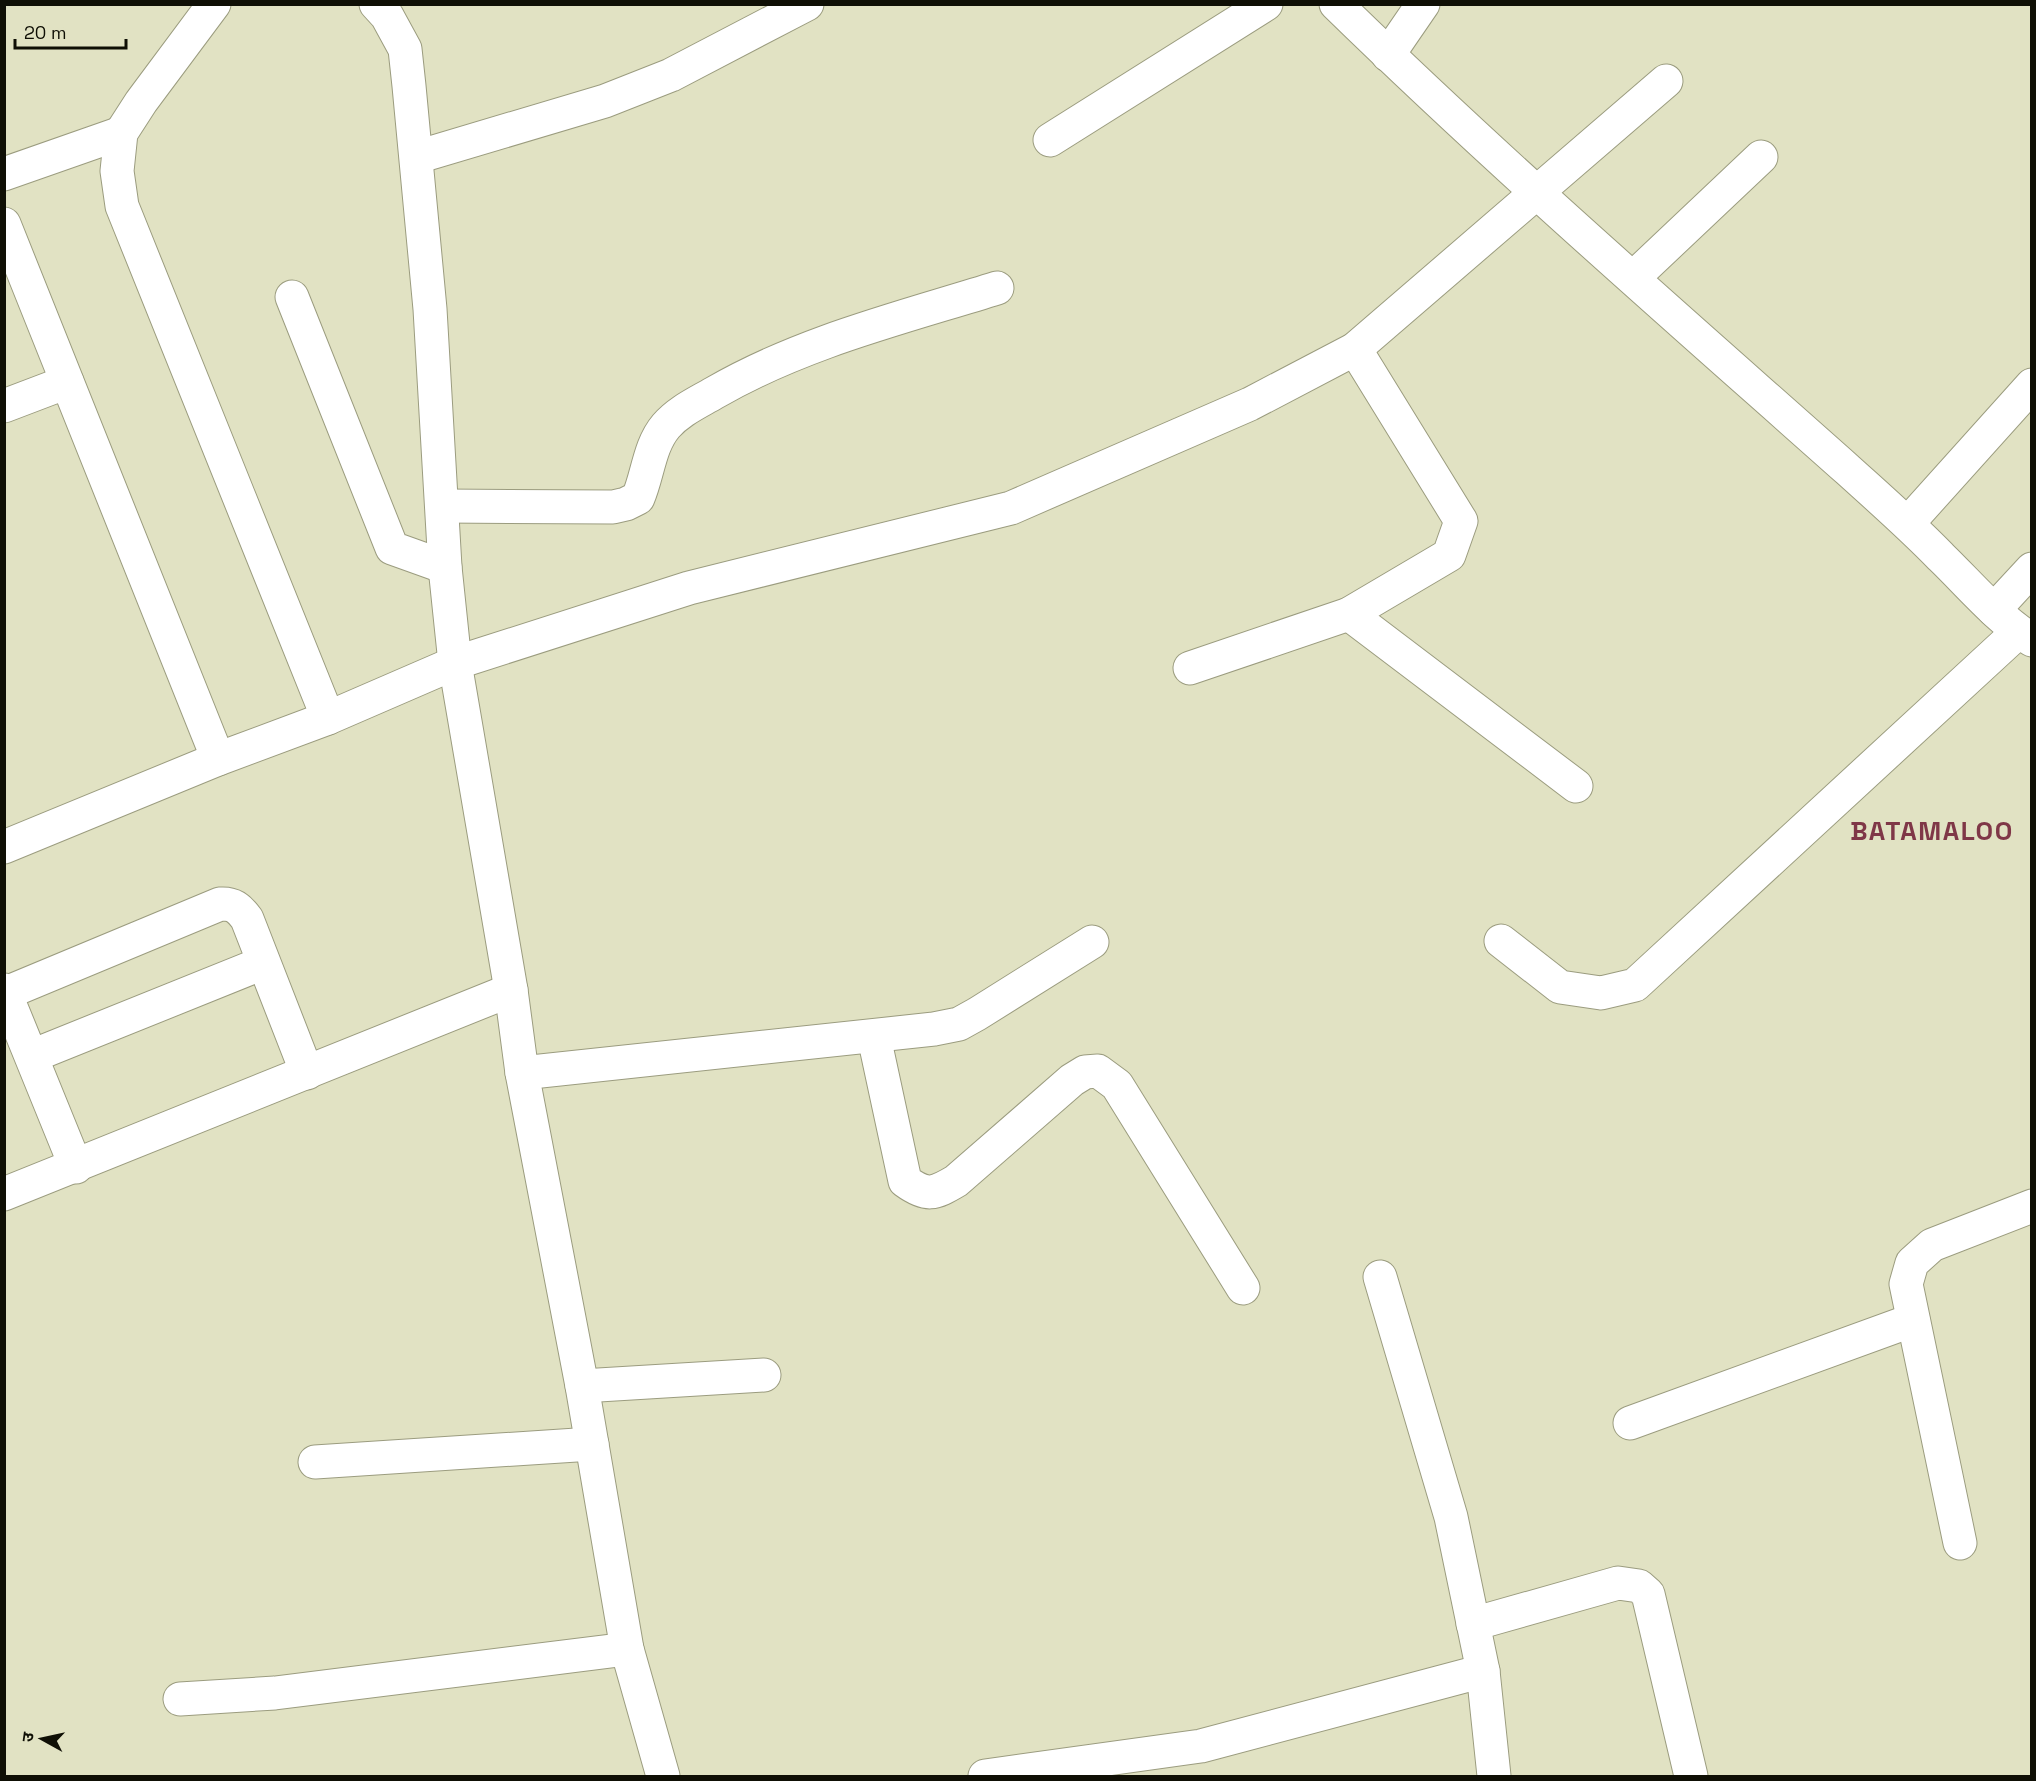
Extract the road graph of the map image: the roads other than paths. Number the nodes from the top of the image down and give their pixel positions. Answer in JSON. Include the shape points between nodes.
{"nodes":[{"id":1,"x":214,"y":4,"type":"edge"},
{"id":2,"x":376,"y":4,"type":"edge"},
{"id":3,"x":807,"y":4,"type":"edge"},
{"id":4,"x":1266,"y":4,"type":"edge"},
{"id":5,"x":1336,"y":4,"type":"edge"},
{"id":6,"x":1423,"y":4,"type":"edge"},
{"id":7,"x":1388,"y":55,"type":"junction"},
{"id":8,"x":1665,"y":81,"type":"dead end"},
{"id":9,"x":121,"y":133,"type":"junction"},
{"id":10,"x":1050,"y":140,"type":"dead end"},
{"id":11,"x":1761,"y":156,"type":"dead end"},
{"id":12,"x":417,"y":157,"type":"junction"},
{"id":13,"x":4,"y":174,"type":"edge"},
{"id":14,"x":1537,"y":192,"type":"junction"},
{"id":15,"x":4,"y":224,"type":"edge"},
{"id":16,"x":1633,"y":278,"type":"junction"},
{"id":17,"x":997,"y":288,"type":"dead end"},
{"id":18,"x":292,"y":297,"type":"dead end"},
{"id":19,"x":1355,"y":348,"type":"junction"},
{"id":20,"x":67,"y":382,"type":"junction"},
{"id":21,"x":2031,"y":385,"type":"edge"},
{"id":22,"x":4,"y":406,"type":"edge"},
{"id":23,"x":442,"y":506,"type":"junction"},
{"id":24,"x":1908,"y":524,"type":"junction"},
{"id":25,"x":445,"y":567,"type":"junction"},
{"id":26,"x":2031,"y":569,"type":"edge"},
{"id":27,"x":1994,"y":610,"type":"junction"},
{"id":28,"x":1349,"y":614,"type":"junction"},
{"id":29,"x":2025,"y":636,"type":"edge"},
{"id":30,"x":455,"y":663,"type":"junction"},
{"id":31,"x":1190,"y":669,"type":"dead end"},
{"id":32,"x":328,"y":718,"type":"junction"},
{"id":33,"x":218,"y":759,"type":"junction"},
{"id":34,"x":1576,"y":786,"type":"dead end"},
{"id":35,"x":4,"y":848,"type":"edge"},
{"id":36,"x":1501,"y":941,"type":"dead end"},
{"id":37,"x":1092,"y":942,"type":"dead end"},
{"id":38,"x":263,"y":963,"type":"junction"},
{"id":39,"x":511,"y":990,"type":"junction"},
{"id":40,"x":5,"y":991,"type":"edge"},
{"id":41,"x":874,"y":1037,"type":"junction"},
{"id":42,"x":32,"y":1056,"type":"junction"},
{"id":43,"x":307,"y":1073,"type":"junction"},
{"id":44,"x":522,"y":1073,"type":"junction"},
{"id":45,"x":76,"y":1167,"type":"junction"},
{"id":46,"x":4,"y":1194,"type":"edge"},
{"id":47,"x":2031,"y":1206,"type":"edge"},
{"id":48,"x":1380,"y":1277,"type":"dead end"},
{"id":49,"x":1244,"y":1288,"type":"dead end"},
{"id":50,"x":1913,"y":1320,"type":"junction"},
{"id":51,"x":764,"y":1375,"type":"dead end"},
{"id":52,"x":582,"y":1386,"type":"junction"},
{"id":53,"x":1630,"y":1424,"type":"dead end"},
{"id":54,"x":592,"y":1444,"type":"junction"},
{"id":55,"x":315,"y":1462,"type":"dead end"},
{"id":56,"x":1960,"y":1542,"type":"dead end"},
{"id":57,"x":1473,"y":1624,"type":"junction"},
{"id":58,"x":627,"y":1649,"type":"junction"},
{"id":59,"x":1484,"y":1671,"type":"junction"},
{"id":60,"x":180,"y":1699,"type":"dead end"},
{"id":61,"x":663,"y":1776,"type":"edge"},
{"id":62,"x":985,"y":1776,"type":"edge"},
{"id":63,"x":1494,"y":1776,"type":"edge"},
{"id":64,"x":1691,"y":1776,"type":"edge"}],
"edges":[{"from":1,"to":9,"type":"street"},
{"from":2,"to":12,"type":"street","via":[[405,49]]},
{"from":3,"to":12,"type":"street","via":[[671,75],[605,100]]},
{"from":4,"to":10,"type":"street"},
{"from":5,"to":7,"type":"street"},
{"from":6,"to":7,"type":"street"},
{"from":7,"to":14,"type":"street"},
{"from":8,"to":14,"type":"street"},
{"from":9,"to":13,"type":"street"},
{"from":9,"to":32,"type":"street","via":[[117,171],[122,206]]},
{"from":11,"to":16,"type":"street"},
{"from":12,"to":23,"type":"street"},
{"from":14,"to":16,"type":"street"},
{"from":14,"to":19,"type":"street"},
{"from":15,"to":20,"type":"street"},
{"from":16,"to":24,"type":"street"},
{"from":17,"to":23,"type":"street","via":[[819,343],[701,400],[667,425],[657,439],[638,498],[626,504]]},
{"from":18,"to":25,"type":"street","via":[[392,548]]},
{"from":19,"to":28,"type":"street","via":[[1461,521],[1449,555]]},
{"from":19,"to":30,"type":"street","via":[[1250,404],[1011,508],[689,588]]},
{"from":20,"to":22,"type":"street"},
{"from":20,"to":33,"type":"street"},
{"from":21,"to":24,"type":"street"},
{"from":23,"to":25,"type":"street"},
{"from":24,"to":27,"type":"street"},
{"from":25,"to":30,"type":"street"},
{"from":26,"to":27,"type":"street"},
{"from":27,"to":29,"type":"street"},
{"from":28,"to":31,"type":"street"},
{"from":28,"to":34,"type":"street"},
{"from":29,"to":36,"type":"street","via":[[1635,985],[1601,993],[1560,987]]},
{"from":30,"to":32,"type":"street"},
{"from":30,"to":39,"type":"street"},
{"from":32,"to":33,"type":"street"},
{"from":33,"to":35,"type":"street"},
{"from":37,"to":41,"type":"street","via":[[958,1023]]},
{"from":38,"to":40,"type":"street","via":[[247,919],[229,903]]},
{"from":38,"to":42,"type":"street"},
{"from":38,"to":43,"type":"street"},
{"from":39,"to":43,"type":"street"},
{"from":39,"to":44,"type":"street"},
{"from":40,"to":42,"type":"street"},
{"from":41,"to":44,"type":"street"},
{"from":41,"to":49,"type":"street","via":[[905,1181],[920,1192],[937,1192],[956,1180],[1072,1080],[1085,1072],[1098,1071],[1117,1085]]},
{"from":42,"to":45,"type":"street"},
{"from":43,"to":45,"type":"street"},
{"from":44,"to":52,"type":"street"},
{"from":45,"to":46,"type":"street"},
{"from":47,"to":50,"type":"street","via":[[1932,1245],[1912,1263],[1906,1284]]},
{"from":48,"to":57,"type":"street","via":[[1451,1517]]},
{"from":50,"to":53,"type":"street"},
{"from":50,"to":56,"type":"street"},
{"from":51,"to":52,"type":"street"},
{"from":52,"to":54,"type":"street"},
{"from":54,"to":55,"type":"street"},
{"from":54,"to":58,"type":"street"},
{"from":57,"to":59,"type":"street"},
{"from":57,"to":64,"type":"street","via":[[1618,1583],[1640,1586],[1648,1594]]},
{"from":58,"to":60,"type":"street","via":[[274,1693]]},
{"from":58,"to":61,"type":"street"},
{"from":59,"to":62,"type":"street","via":[[1201,1746]]},
{"from":59,"to":63,"type":"street"}]}
